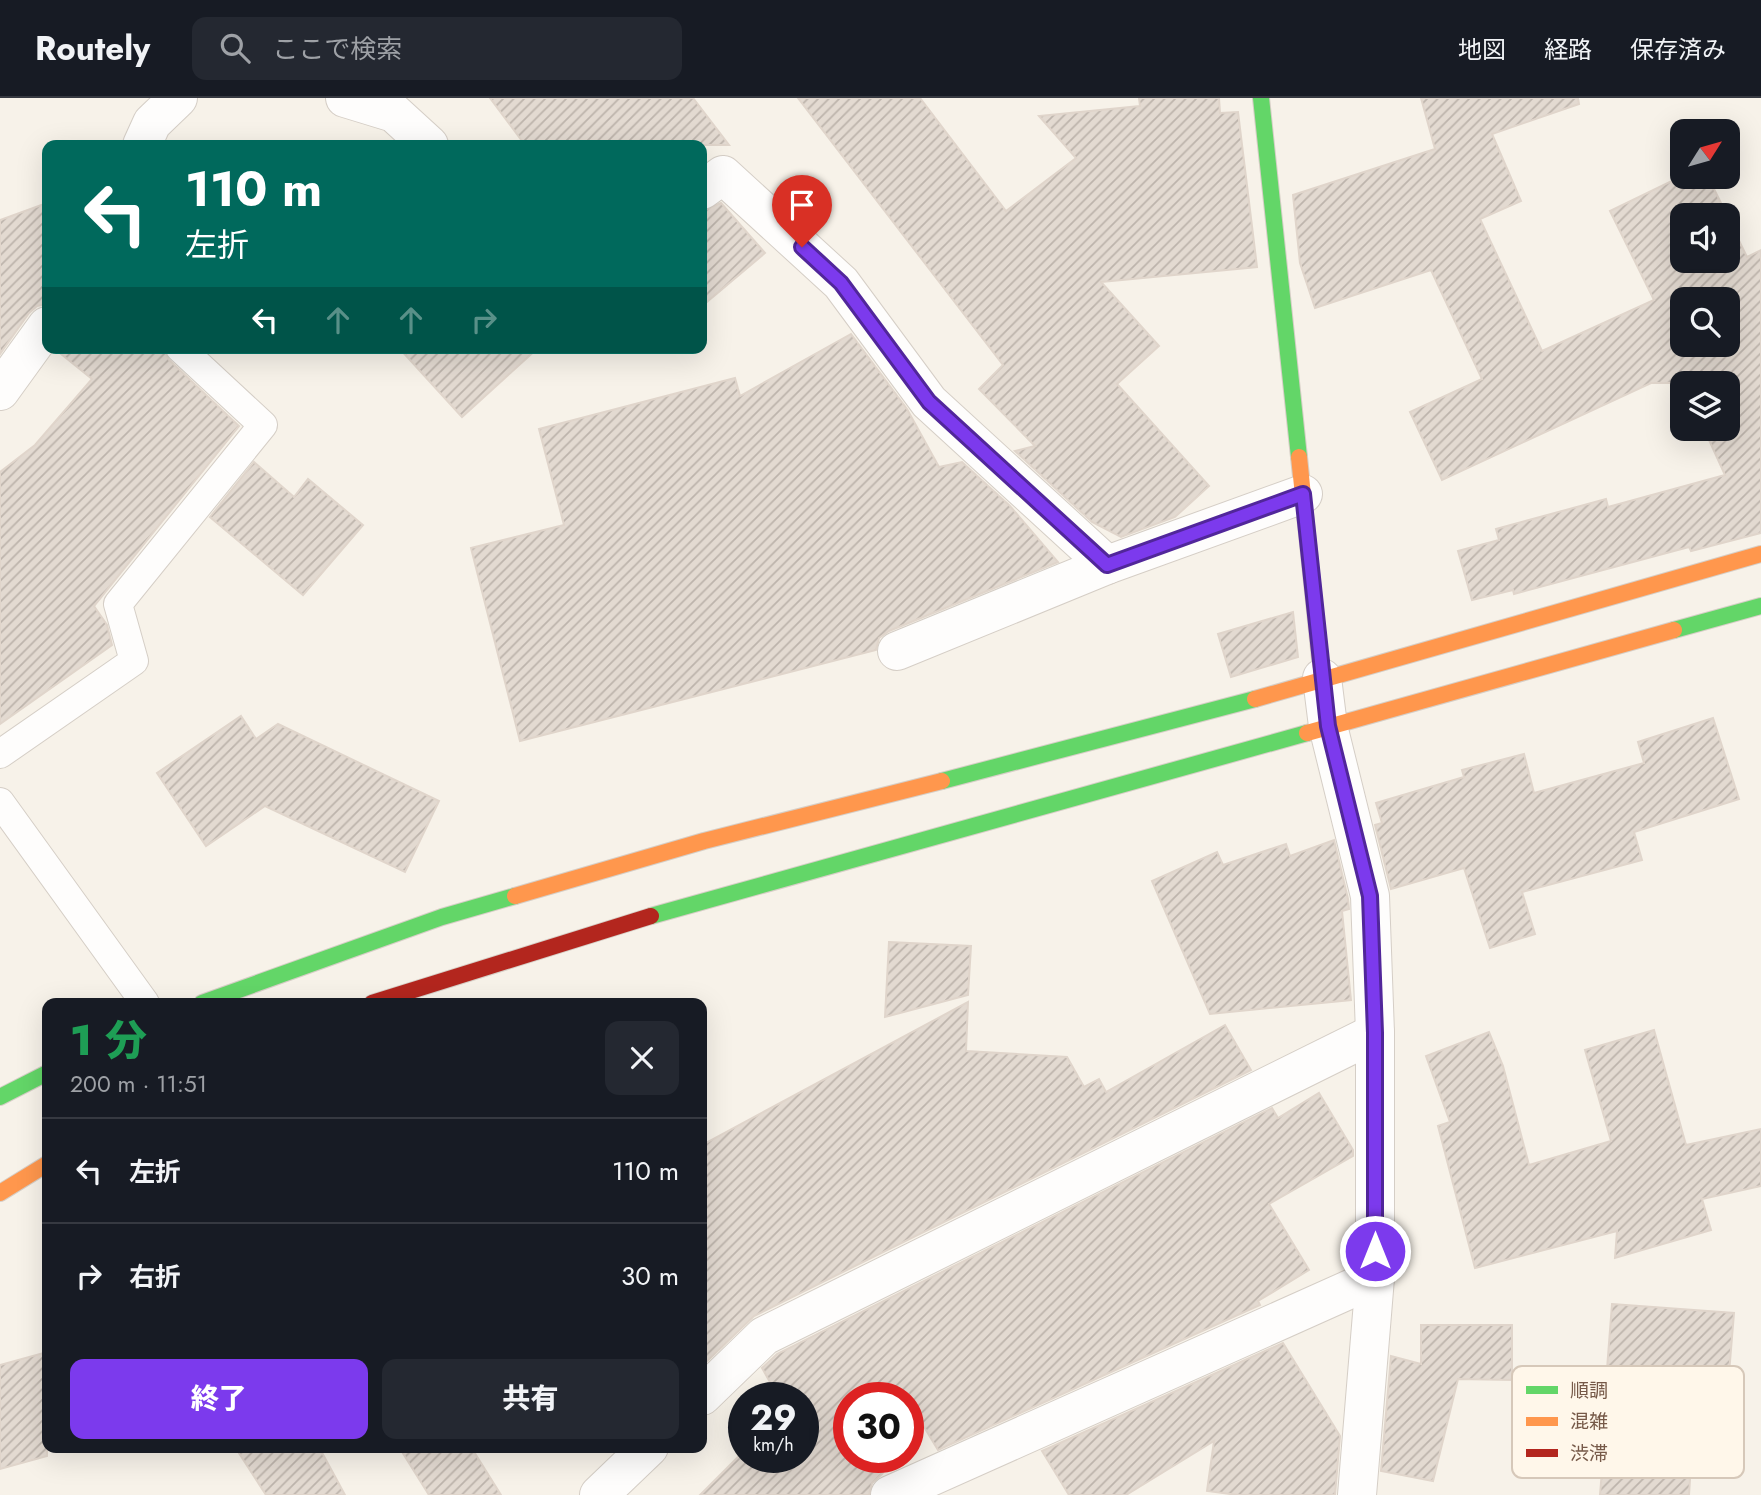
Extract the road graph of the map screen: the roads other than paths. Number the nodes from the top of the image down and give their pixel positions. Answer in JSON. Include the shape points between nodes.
{"nodes":[{"id":1,"x":178,"y":98,"type":"edge"},
{"id":2,"x":345,"y":98,"type":"edge"},
{"id":3,"x":1261,"y":98,"type":"edge"},
{"id":4,"x":144,"y":140,"type":"edge"},
{"id":5,"x":424,"y":140,"type":"edge"},
{"id":6,"x":707,"y":186,"type":"edge"},
{"id":7,"x":42,"y":333,"type":"edge"},
{"id":8,"x":186,"y":354,"type":"edge"},
{"id":9,"x":0,"y":391,"type":"edge"},
{"id":10,"x":1303,"y":494,"type":"junction"},
{"id":11,"x":1761,"y":554,"type":"edge"},
{"id":12,"x":1107,"y":565,"type":"junction"},
{"id":13,"x":1761,"y":606,"type":"edge"},
{"id":14,"x":897,"y":651,"type":"dead end"},
{"id":15,"x":1322,"y":678,"type":"junction"},
{"id":16,"x":1328,"y":726,"type":"junction"},
{"id":17,"x":0,"y":754,"type":"edge"},
{"id":18,"x":0,"y":802,"type":"edge"},
{"id":19,"x":141,"y":998,"type":"edge"},
{"id":20,"x":216,"y":998,"type":"edge"},
{"id":21,"x":388,"y":998,"type":"edge"},
{"id":22,"x":1375,"y":1033,"type":"junction"},
{"id":23,"x":42,"y":1076,"type":"edge"},
{"id":24,"x":0,"y":1097,"type":"edge"},
{"id":25,"x":42,"y":1172,"type":"edge"},
{"id":26,"x":0,"y":1193,"type":"edge"},
{"id":27,"x":1375,"y":1278,"type":"junction"},
{"id":28,"x":707,"y":1391,"type":"edge"},
{"id":29,"x":643,"y":1453,"type":"edge"},
{"id":30,"x":599,"y":1495,"type":"edge"},
{"id":31,"x":890,"y":1495,"type":"edge"},
{"id":32,"x":1357,"y":1495,"type":"edge"}],
"edges":[{"from":1,"to":4,"type":"street","via":[[152,124]]},
{"from":2,"to":5,"type":"street","via":[[394,113]]},
{"from":3,"to":10,"type":"street"},
{"from":6,"to":12,"type":"street","via":[[723,175],[831,274],[929,402]]},
{"from":7,"to":9,"type":"street"},
{"from":8,"to":17,"type":"lane","via":[[263,425],[118,604],[134,661]]},
{"from":10,"to":12,"type":"street"},
{"from":10,"to":15,"type":"street"},
{"from":11,"to":15,"type":"street"},
{"from":12,"to":14,"type":"street"},
{"from":13,"to":16,"type":"street"},
{"from":15,"to":16,"type":"street"},
{"from":15,"to":20,"type":"street","via":[[1150,729],[639,860],[442,917]]},
{"from":16,"to":21,"type":"street","via":[[698,902]]},
{"from":16,"to":22,"type":"street","via":[[1370,896]]},
{"from":18,"to":19,"type":"lane"},
{"from":22,"to":27,"type":"street"},
{"from":22,"to":28,"type":"street","via":[[764,1336]]},
{"from":23,"to":24,"type":"street"},
{"from":25,"to":26,"type":"street"},
{"from":27,"to":31,"type":"street"},
{"from":27,"to":32,"type":"street"},
{"from":29,"to":30,"type":"street"}]}
